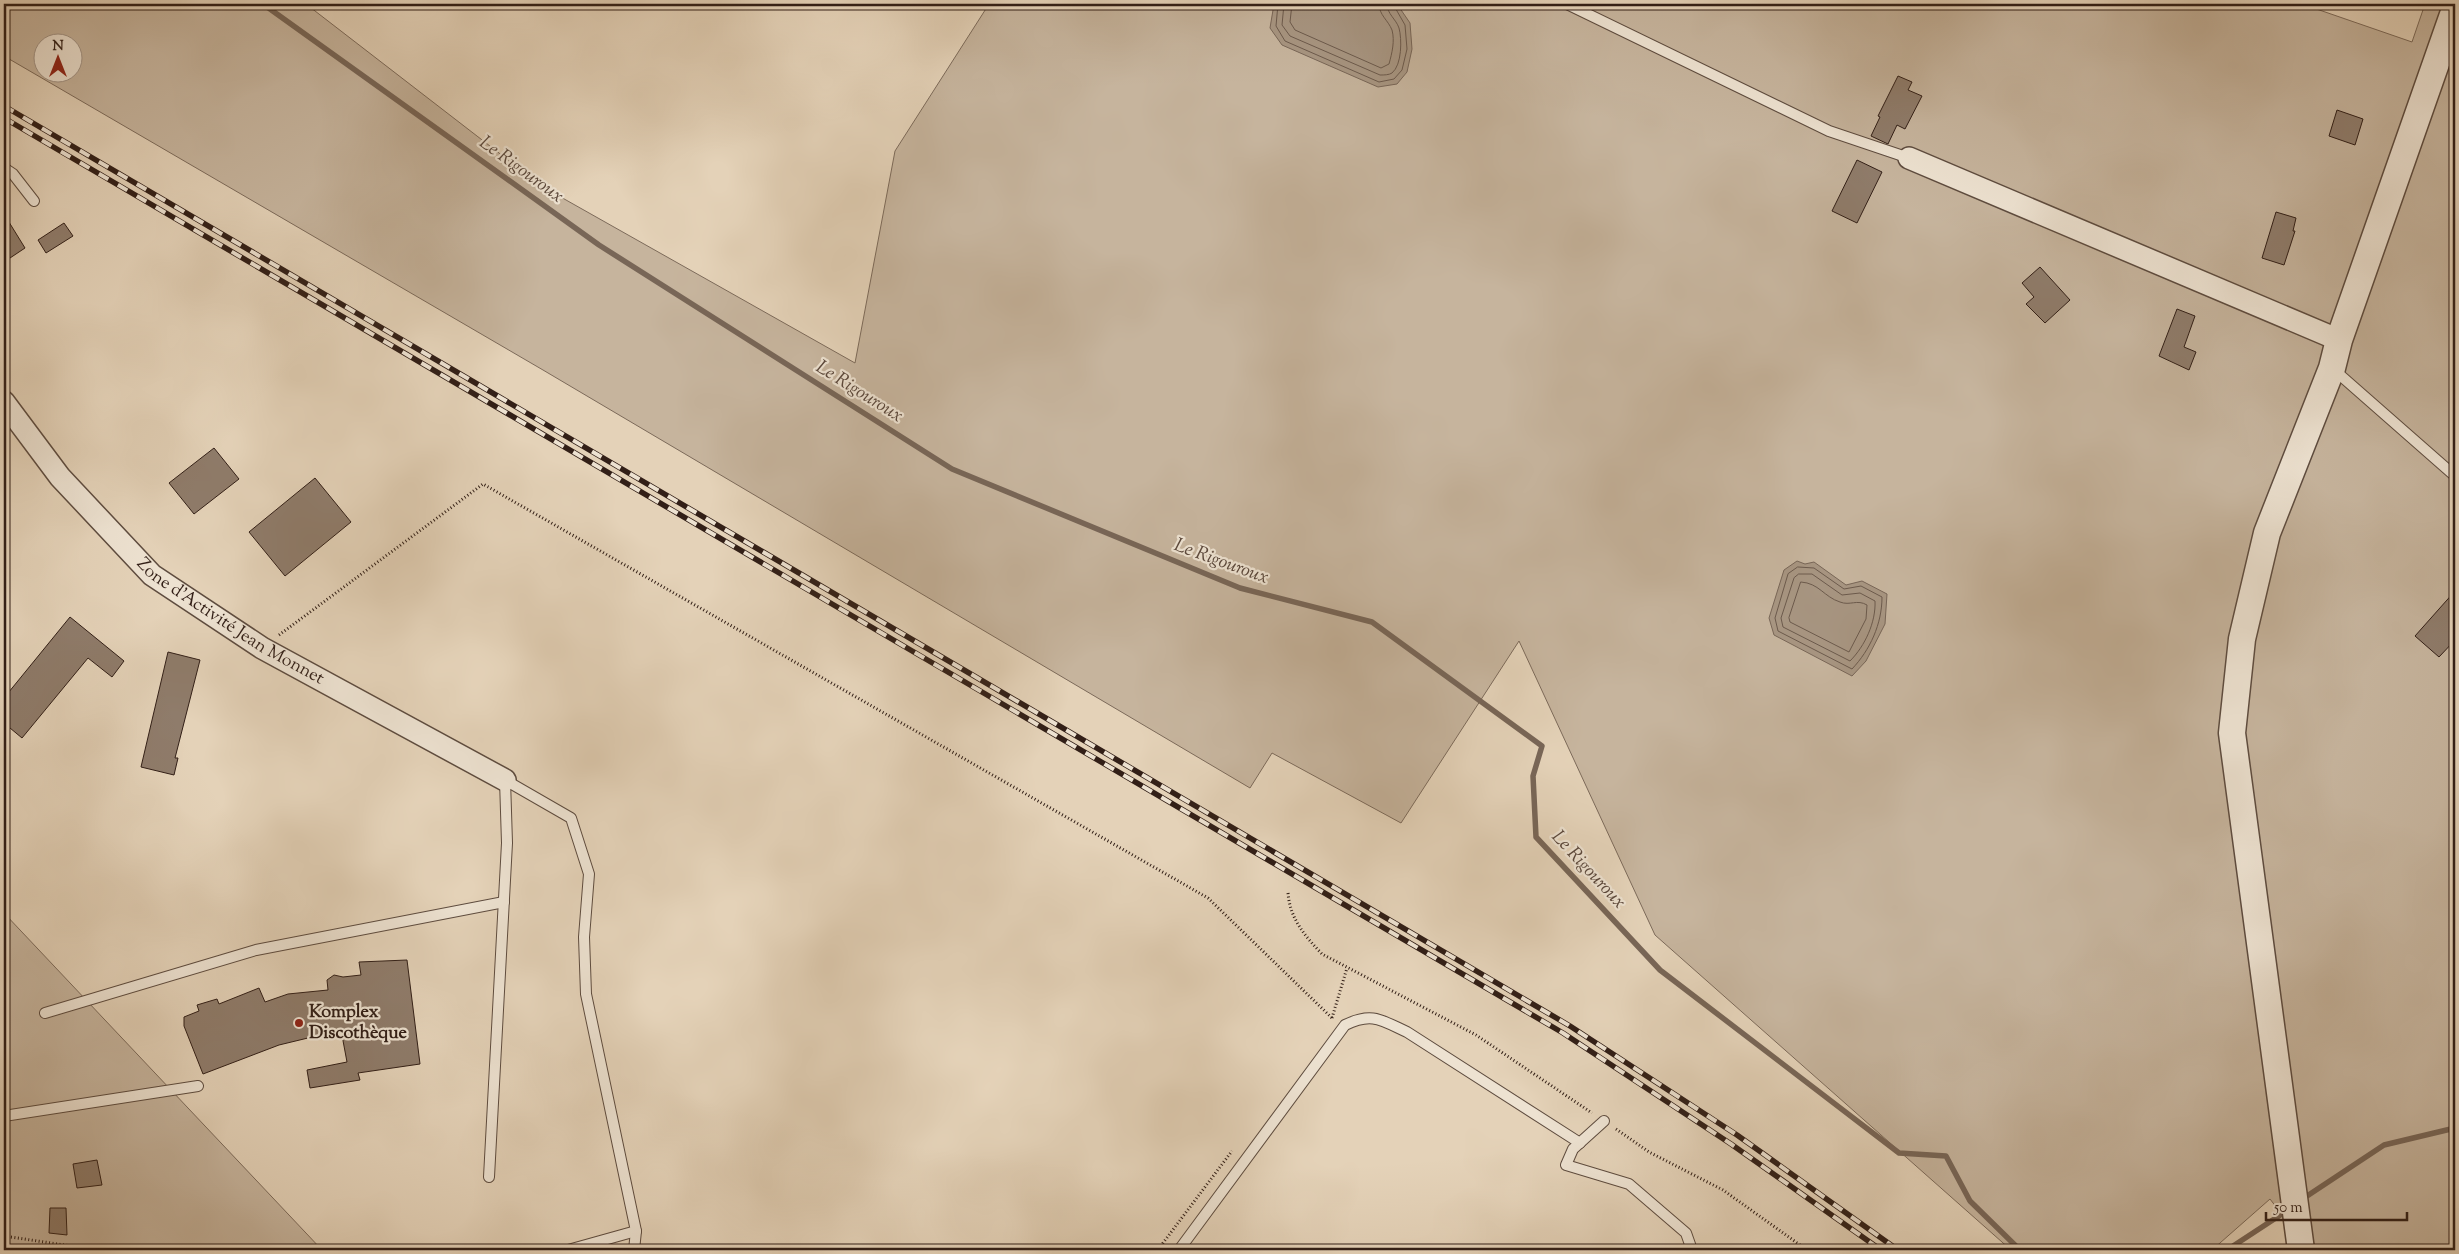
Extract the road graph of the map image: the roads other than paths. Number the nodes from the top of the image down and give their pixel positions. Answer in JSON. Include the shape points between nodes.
{"nodes":[{"id":1,"x":1567,"y":4,"type":"edge"},
{"id":2,"x":2455,"y":9,"type":"edge"},
{"id":3,"x":1909,"y":158,"type":"joint"},
{"id":4,"x":4,"y":168,"type":"edge"},
{"id":5,"x":34,"y":201,"type":"dead end"},
{"id":6,"x":2340,"y":340,"type":"junction"},
{"id":7,"x":2332,"y":368,"type":"junction"},
{"id":8,"x":4,"y":402,"type":"edge"},
{"id":9,"x":2455,"y":476,"type":"edge"},
{"id":10,"x":505,"y":780,"type":"junction"},
{"id":11,"x":504,"y":902,"type":"junction"},
{"id":12,"x":45,"y":1013,"type":"dead end"},
{"id":13,"x":198,"y":1086,"type":"dead end"},
{"id":14,"x":4,"y":1116,"type":"edge"},
{"id":15,"x":1604,"y":1121,"type":"road end"},
{"id":16,"x":1580,"y":1143,"type":"junction"},
{"id":17,"x":489,"y":1177,"type":"dead end"},
{"id":18,"x":636,"y":1231,"type":"junction"},
{"id":19,"x":568,"y":1250,"type":"edge"},
{"id":20,"x":634,"y":1250,"type":"edge"},
{"id":21,"x":1179,"y":1250,"type":"edge"},
{"id":22,"x":1692,"y":1250,"type":"edge"},
{"id":23,"x":2301,"y":1250,"type":"edge"}],
"edges":[{"from":1,"to":3,"type":"lane","via":[[1829,130]]},
{"from":2,"to":6,"type":"street"},
{"from":3,"to":6,"type":"street"},
{"from":4,"to":5,"type":"lane","via":[[13,174]]},
{"from":6,"to":7,"type":"street"},
{"from":7,"to":9,"type":"lane"},
{"from":7,"to":23,"type":"street","via":[[2267,534],[2242,639],[2232,733]]},
{"from":8,"to":10,"type":"street","name":"Zone d'Activité Jean Monnet","via":[[60,477],[152,575],[262,648]]},
{"from":10,"to":11,"type":"lane","via":[[507,843]]},
{"from":10,"to":18,"type":"lane","via":[[571,818],[589,874],[584,937],[586,994]]},
{"from":11,"to":12,"type":"lane","via":[[256,950]]},
{"from":11,"to":17,"type":"lane"},
{"from":13,"to":14,"type":"lane"},
{"from":15,"to":16,"type":"lane"},
{"from":16,"to":21,"type":"lane","via":[[1407,1032],[1379,1019],[1360,1017],[1345,1025]]},
{"from":16,"to":22,"type":"lane","via":[[1573,1149],[1566,1165],[1629,1184],[1686,1233]]},
{"from":18,"to":19,"type":"lane"},
{"from":18,"to":20,"type":"lane"}]}
